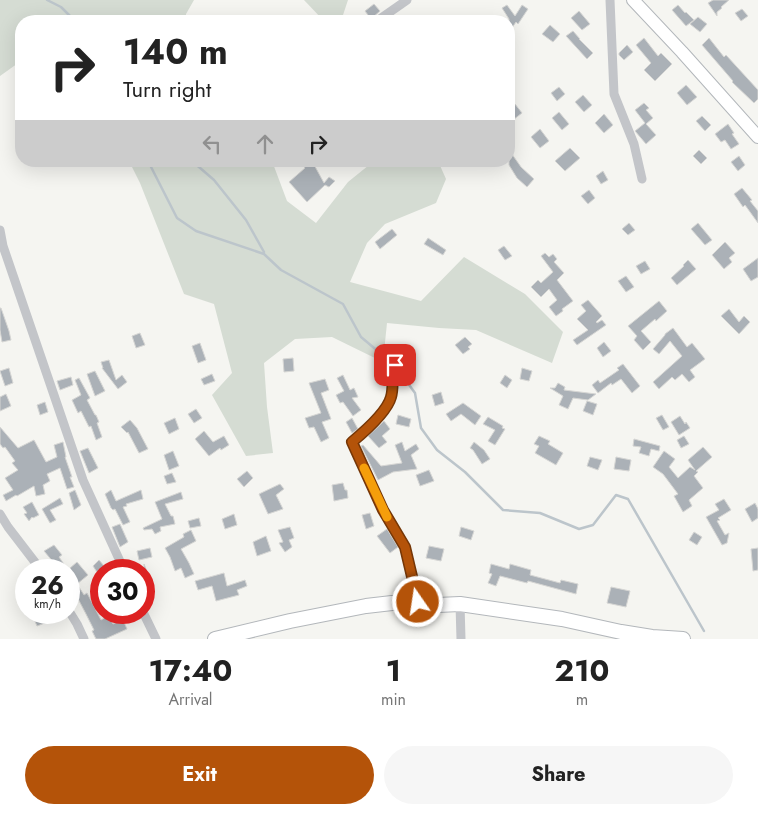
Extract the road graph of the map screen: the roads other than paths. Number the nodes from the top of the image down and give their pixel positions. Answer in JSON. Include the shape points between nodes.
{"nodes":[{"id":1,"x":407,"y":0,"type":"edge"},
{"id":2,"x":610,"y":0,"type":"edge"},
{"id":3,"x":633,"y":0,"type":"edge"},
{"id":4,"x":386,"y":15,"type":"edge"},
{"id":5,"x":758,"y":137,"type":"edge"},
{"id":6,"x":642,"y":179,"type":"dead end"},
{"id":7,"x":0,"y":230,"type":"edge"},
{"id":8,"x":404,"y":362,"type":"dead end"},
{"id":9,"x":0,"y":514,"type":"edge"},
{"id":10,"x":33,"y":559,"type":"edge"},
{"id":11,"x":119,"y":559,"type":"edge"},
{"id":12,"x":418,"y":602,"type":"junction"},
{"id":13,"x":460,"y":604,"type":"junction"},
{"id":14,"x":77,"y":624,"type":"edge"},
{"id":15,"x":149,"y":624,"type":"edge"},
{"id":16,"x":652,"y":638,"type":"edge"},
{"id":17,"x":84,"y":639,"type":"edge"},
{"id":18,"x":156,"y":639,"type":"edge"},
{"id":19,"x":215,"y":639,"type":"edge"},
{"id":20,"x":461,"y":639,"type":"edge"},
{"id":21,"x":683,"y":639,"type":"edge"}],
"edges":[{"from":1,"to":4,"type":"street"},
{"from":2,"to":6,"type":"street","via":[[614,94],[634,144]]},
{"from":3,"to":5,"type":"main road"},
{"from":7,"to":11,"type":"street","via":[[83,480]]},
{"from":8,"to":12,"type":"street","via":[[395,365],[393,370],[391,397],[387,405],[371,426],[352,442],[383,510],[405,547]]},
{"from":9,"to":10,"type":"street"},
{"from":12,"to":13,"type":"main road"},
{"from":12,"to":19,"type":"main road","via":[[366,606]]},
{"from":13,"to":16,"type":"main road","via":[[562,618]]},
{"from":13,"to":20,"type":"street"},
{"from":14,"to":17,"type":"street"},
{"from":15,"to":18,"type":"street"},
{"from":16,"to":21,"type":"main road"}]}
